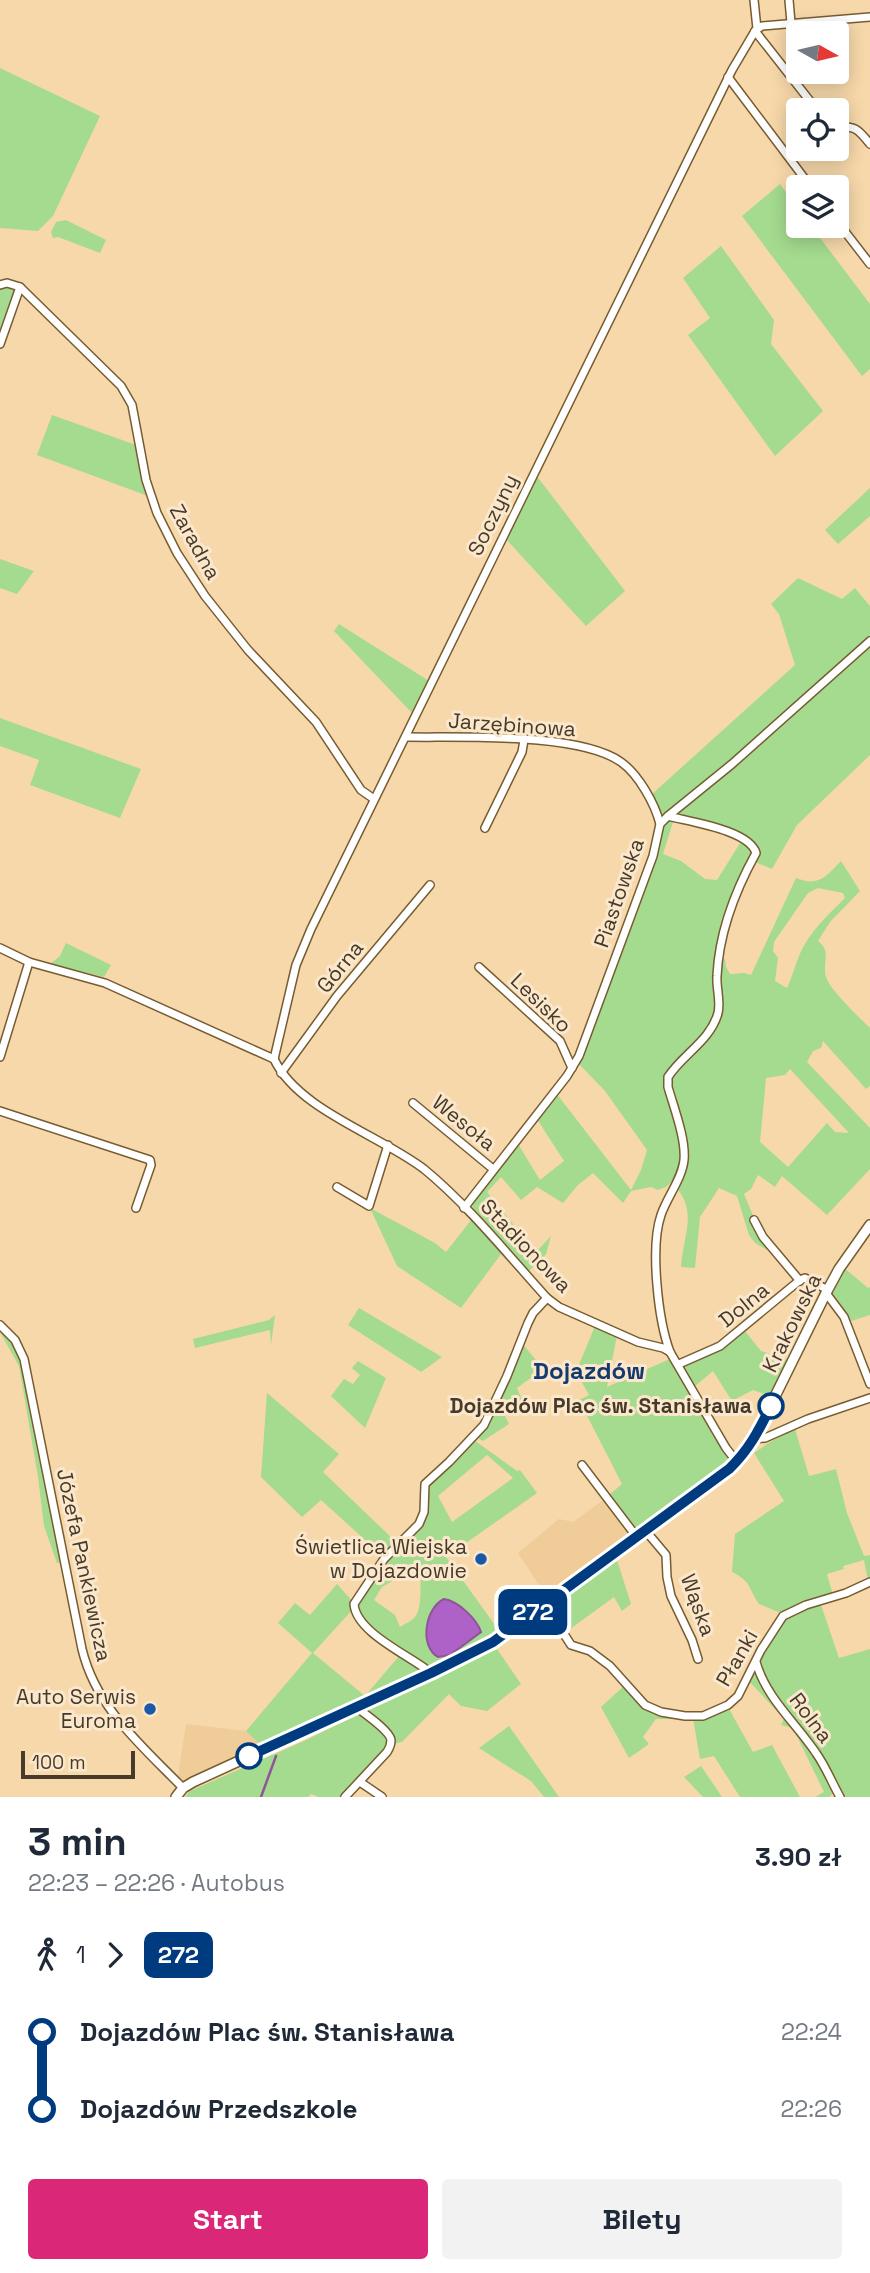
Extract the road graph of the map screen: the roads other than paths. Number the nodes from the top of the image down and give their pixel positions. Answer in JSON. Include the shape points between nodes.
{"nodes":[{"id":1,"x":754,"y":0,"type":"edge"},
{"id":2,"x":789,"y":0,"type":"edge"},
{"id":3,"x":870,"y":17,"type":"edge"},
{"id":4,"x":791,"y":21,"type":"edge"},
{"id":5,"x":817,"y":21,"type":"edge"},
{"id":6,"x":786,"y":23,"type":"edge"},
{"id":7,"x":756,"y":30,"type":"junction"},
{"id":8,"x":728,"y":77,"type":"junction"},
{"id":9,"x":808,"y":98,"type":"edge"},
{"id":10,"x":849,"y":127,"type":"edge"},
{"id":11,"x":870,"y":144,"type":"edge"},
{"id":12,"x":802,"y":175,"type":"edge"},
{"id":13,"x":849,"y":237,"type":"edge"},
{"id":14,"x":870,"y":264,"type":"edge"},
{"id":15,"x":0,"y":285,"type":"edge"},
{"id":16,"x":20,"y":287,"type":"junction"},
{"id":17,"x":0,"y":344,"type":"edge"},
{"id":18,"x":870,"y":641,"type":"edge"},
{"id":19,"x":405,"y":737,"type":"junction"},
{"id":20,"x":524,"y":740,"type":"junction"},
{"id":21,"x":374,"y":799,"type":"junction"},
{"id":22,"x":668,"y":816,"type":"junction"},
{"id":23,"x":660,"y":824,"type":"junction"},
{"id":24,"x":485,"y":828,"type":"dead end"},
{"id":25,"x":430,"y":885,"type":"dead end"},
{"id":26,"x":0,"y":948,"type":"edge"},
{"id":27,"x":29,"y":962,"type":"junction"},
{"id":28,"x":479,"y":967,"type":"dead end"},
{"id":29,"x":0,"y":1057,"type":"edge"},
{"id":30,"x":274,"y":1059,"type":"junction"},
{"id":31,"x":572,"y":1068,"type":"junction"},
{"id":32,"x":281,"y":1073,"type":"junction"},
{"id":33,"x":413,"y":1103,"type":"dead end"},
{"id":34,"x":0,"y":1111,"type":"edge"},
{"id":35,"x":388,"y":1146,"type":"junction"},
{"id":36,"x":493,"y":1169,"type":"junction"},
{"id":37,"x":337,"y":1187,"type":"dead end"},
{"id":38,"x":136,"y":1208,"type":"dead end"},
{"id":39,"x":464,"y":1208,"type":"junction"},
{"id":40,"x":754,"y":1220,"type":"dead end"},
{"id":41,"x":870,"y":1226,"type":"edge"},
{"id":42,"x":800,"y":1281,"type":"junction"},
{"id":43,"x":827,"y":1291,"type":"junction"},
{"id":44,"x":547,"y":1298,"type":"junction"},
{"id":45,"x":0,"y":1325,"type":"edge"},
{"id":46,"x":670,"y":1352,"type":"junction"},
{"id":47,"x":679,"y":1364,"type":"junction"},
{"id":48,"x":870,"y":1384,"type":"edge"},
{"id":49,"x":870,"y":1398,"type":"edge"},
{"id":50,"x":757,"y":1435,"type":"junction"},
{"id":51,"x":737,"y":1462,"type":"junction"},
{"id":52,"x":582,"y":1465,"type":"dead end"},
{"id":53,"x":645,"y":1530,"type":"junction"},
{"id":54,"x":636,"y":1536,"type":"junction"},
{"id":55,"x":870,"y":1582,"type":"edge"},
{"id":56,"x":544,"y":1603,"type":"junction"},
{"id":57,"x":698,"y":1659,"type":"dead end"},
{"id":58,"x":755,"y":1661,"type":"junction"},
{"id":59,"x":431,"y":1673,"type":"junction"},
{"id":60,"x":356,"y":1707,"type":"junction"},
{"id":61,"x":359,"y":1782,"type":"junction"},
{"id":62,"x":183,"y":1788,"type":"junction"},
{"id":63,"x":836,"y":1795,"type":"edge"},
{"id":64,"x":176,"y":1797,"type":"edge"},
{"id":65,"x":345,"y":1797,"type":"edge"},
{"id":66,"x":382,"y":1797,"type":"edge"}],
"edges":[{"from":1,"to":7,"type":"street"},
{"from":2,"to":4,"type":"street"},
{"from":3,"to":5,"type":"street"},
{"from":6,"to":7,"type":"street"},
{"from":7,"to":8,"type":"street","name":"Soczyny"},
{"from":7,"to":9,"type":"street"},
{"from":8,"to":12,"type":"street"},
{"from":8,"to":19,"type":"street","name":"Soczyny"},
{"from":10,"to":11,"type":"street","via":[[859,130]]},
{"from":13,"to":14,"type":"street"},
{"from":15,"to":16,"type":"street"},
{"from":16,"to":17,"type":"street"},
{"from":16,"to":21,"type":"street","name":"Zaradna","via":[[121,386],[132,405],[157,513],[177,553],[248,650],[316,722],[361,790]]},
{"from":18,"to":22,"type":"street","name":"Piastowska"},
{"from":19,"to":20,"type":"street","name":"Jarzębinowa"},
{"from":19,"to":21,"type":"street","name":"Soczyny"},
{"from":20,"to":23,"type":"street","name":"Jarzębinowa","via":[[560,742],[598,751],[622,763],[656,807]]},
{"from":20,"to":24,"type":"street"},
{"from":21,"to":30,"type":"street","name":"Soczyny","via":[[296,965]]},
{"from":22,"to":23,"type":"street","name":"Piastowska"},
{"from":22,"to":46,"type":"street","via":[[701,822],[741,838],[756,853],[725,922],[716,1019],[668,1077],[684,1150],[682,1168],[659,1221],[657,1243],[657,1289]]},
{"from":23,"to":31,"type":"street","name":"Piastowska","via":[[645,878]]},
{"from":25,"to":32,"type":"street","name":"Górna","via":[[337,996]]},
{"from":26,"to":27,"type":"street"},
{"from":27,"to":29,"type":"street"},
{"from":27,"to":30,"type":"street","via":[[105,983]]},
{"from":28,"to":31,"type":"street","name":"Lesisko","via":[[559,1041]]},
{"from":30,"to":32,"type":"street","name":"Stadionowa"},
{"from":31,"to":36,"type":"street","name":"Piastowska"},
{"from":32,"to":35,"type":"street","name":"Stadionowa","via":[[316,1103]]},
{"from":33,"to":36,"type":"street","name":"Wesoła"},
{"from":34,"to":38,"type":"street","via":[[150,1160]]},
{"from":35,"to":37,"type":"street","via":[[369,1206]]},
{"from":35,"to":39,"type":"street","name":"Stadionowa","via":[[422,1168]]},
{"from":36,"to":39,"type":"street","name":"Piastowska"},
{"from":39,"to":44,"type":"street","name":"Stadionowa"},
{"from":40,"to":42,"type":"street"},
{"from":41,"to":43,"type":"street","name":"Krakowska"},
{"from":42,"to":43,"type":"street","name":"Dolna","via":[[805,1278]]},
{"from":42,"to":47,"type":"street","name":"Dolna","via":[[720,1346]]},
{"from":43,"to":48,"type":"street","via":[[844,1317]]},
{"from":43,"to":50,"type":"street","name":"Krakowska"},
{"from":44,"to":46,"type":"street","name":"Stadionowa","via":[[638,1342]]},
{"from":44,"to":59,"type":"street","via":[[533,1312],[484,1425],[425,1483],[419,1524],[384,1559],[355,1604],[360,1619],[385,1644]]},
{"from":45,"to":62,"type":"street","name":"Józefa Pankiewicza","via":[[15,1340],[24,1359],[90,1676],[124,1728]]},
{"from":46,"to":47,"type":"street"},
{"from":47,"to":51,"type":"street"},
{"from":49,"to":50,"type":"street","via":[[772,1434]]},
{"from":50,"to":51,"type":"street","name":"Krakowska"},
{"from":51,"to":53,"type":"street","name":"Krakowska"},
{"from":52,"to":54,"type":"street"},
{"from":53,"to":54,"type":"street","name":"Krakowska"},
{"from":53,"to":57,"type":"street","name":"Wąska","via":[[666,1555],[671,1596]]},
{"from":54,"to":56,"type":"street","name":"Krakowska"},
{"from":55,"to":58,"type":"street","name":"Płanki","via":[[783,1616]]},
{"from":56,"to":58,"type":"street","name":"Płanki","via":[[571,1645],[600,1658],[645,1705],[661,1712],[703,1716],[728,1705],[738,1696]]},
{"from":56,"to":59,"type":"street","name":"Krakowska","via":[[493,1642]]},
{"from":58,"to":63,"type":"street","name":"Rolna","via":[[778,1705],[816,1752]]},
{"from":59,"to":60,"type":"street","name":"Krakowska"},
{"from":60,"to":61,"type":"street","via":[[391,1738],[387,1752]]},
{"from":60,"to":62,"type":"street","name":"Krakowska"},
{"from":61,"to":65,"type":"street"},
{"from":61,"to":66,"type":"street"},
{"from":62,"to":64,"type":"street"}]}
